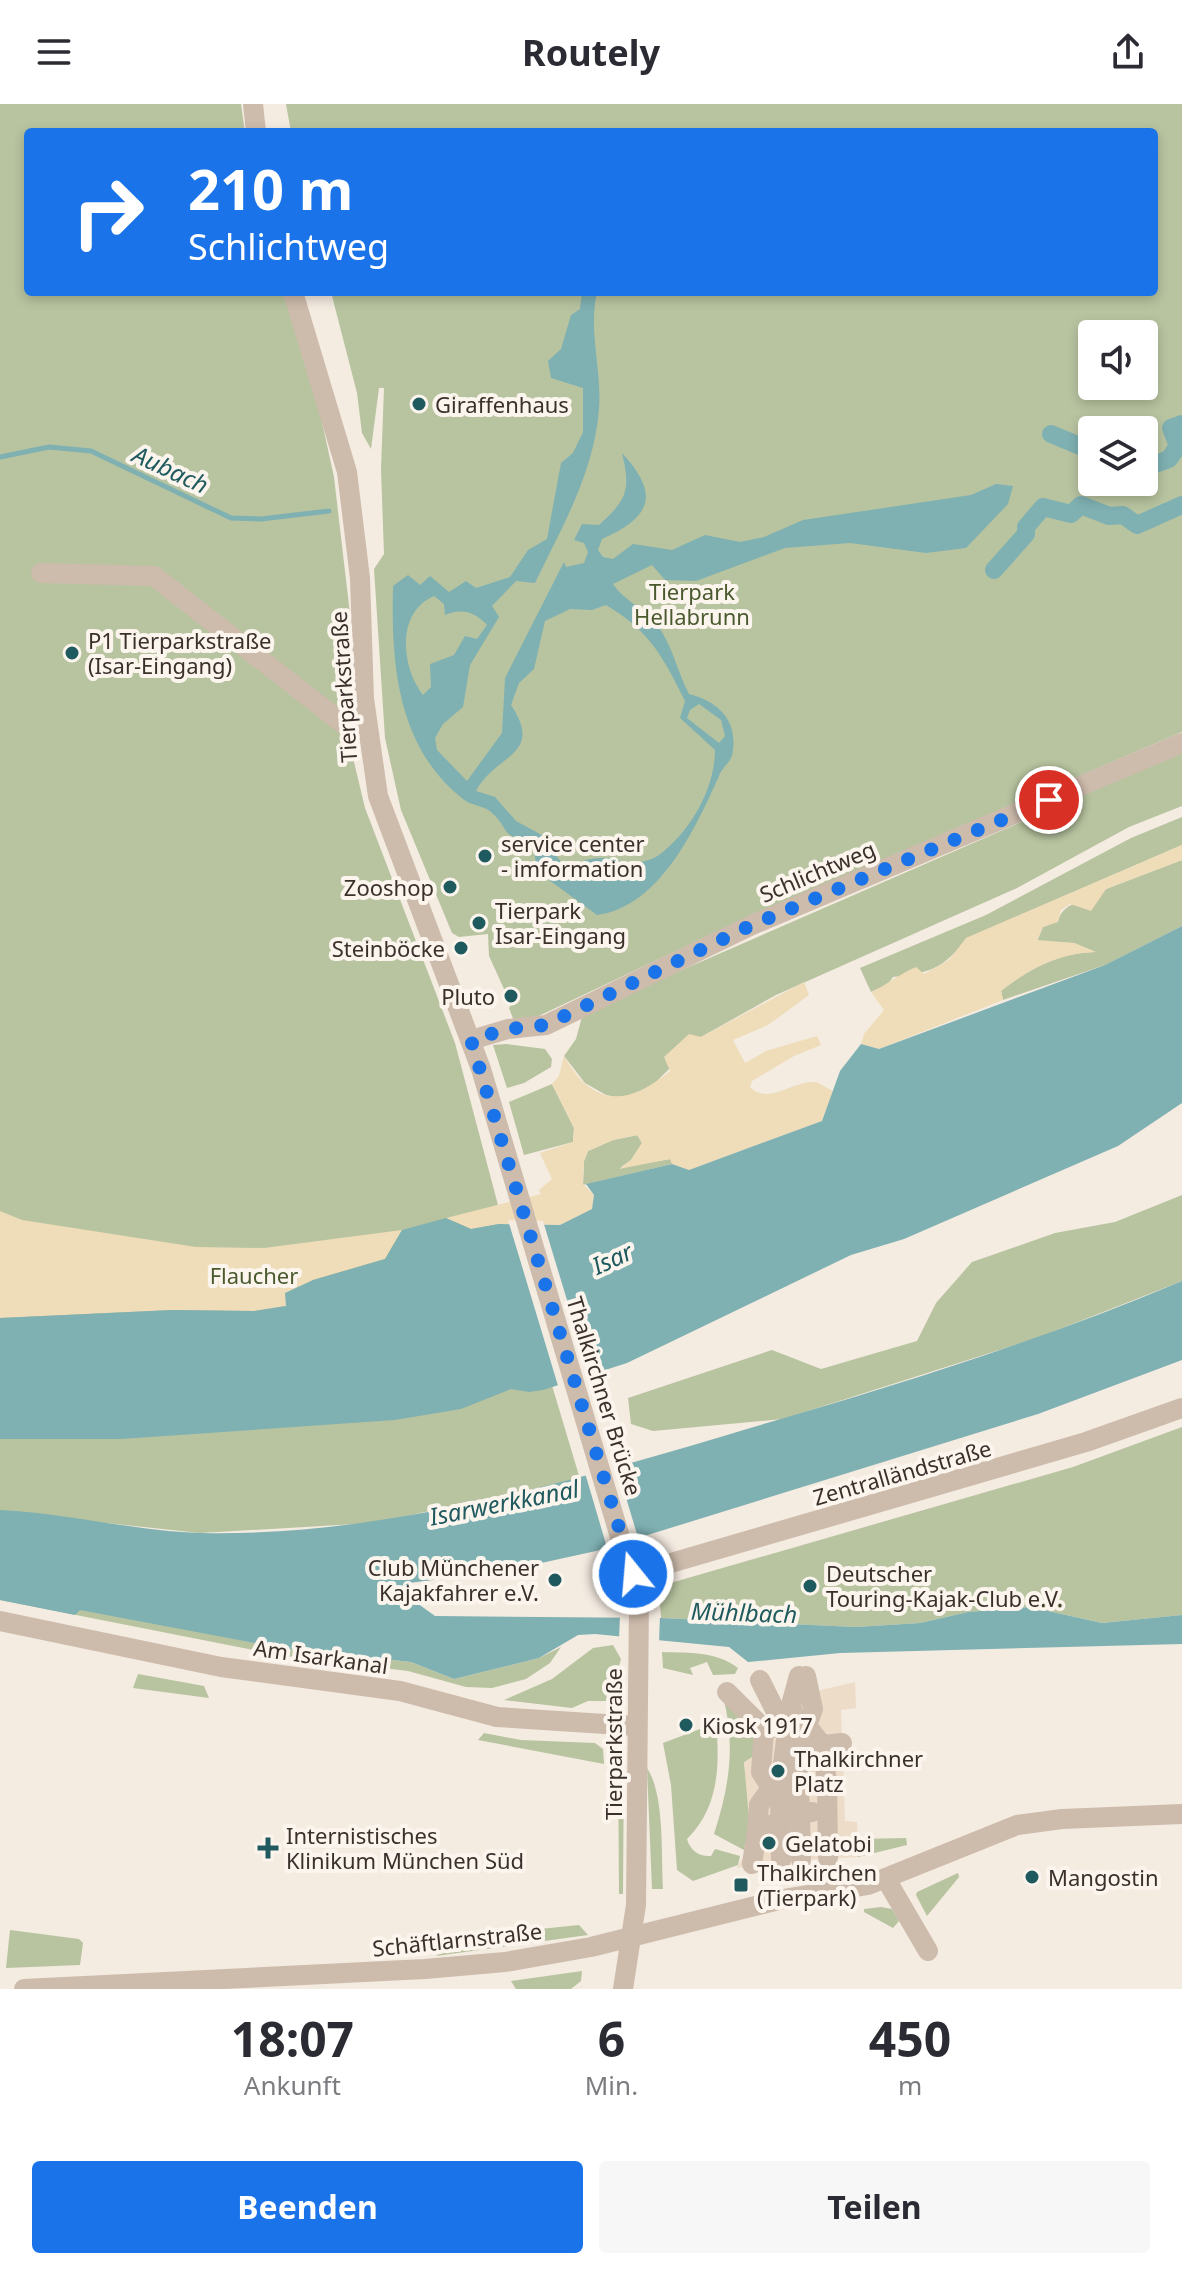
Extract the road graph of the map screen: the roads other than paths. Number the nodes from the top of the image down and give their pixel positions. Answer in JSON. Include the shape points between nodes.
{"nodes":[{"id":1,"x":253,"y":104,"type":"edge"},
{"id":2,"x":256,"y":128,"type":"edge"},
{"id":3,"x":294,"y":296,"type":"edge"},
{"id":4,"x":41,"y":573,"type":"dead end"},
{"id":5,"x":367,"y":731,"type":"junction"},
{"id":6,"x":1182,"y":743,"type":"edge"},
{"id":7,"x":471,"y":1040,"type":"junction"},
{"id":8,"x":481,"y":1069,"type":"joint"},
{"id":9,"x":1182,"y":1408,"type":"edge"},
{"id":10,"x":627,"y":1553,"type":"joint"},
{"id":11,"x":633,"y":1574,"type":"junction"},
{"id":12,"x":0,"y":1621,"type":"edge"},
{"id":13,"x":803,"y":1676,"type":"dead end"},
{"id":14,"x":760,"y":1680,"type":"dead end"},
{"id":15,"x":727,"y":1692,"type":"dead end"},
{"id":16,"x":636,"y":1726,"type":"junction"},
{"id":17,"x":788,"y":1729,"type":"junction"},
{"id":18,"x":836,"y":1782,"type":"junction"},
{"id":19,"x":783,"y":1787,"type":"junction"},
{"id":20,"x":828,"y":1811,"type":"junction"},
{"id":21,"x":1182,"y":1814,"type":"edge"},
{"id":22,"x":792,"y":1815,"type":"junction"},
{"id":23,"x":757,"y":1831,"type":"junction"},
{"id":24,"x":828,"y":1858,"type":"dead end"},
{"id":25,"x":749,"y":1859,"type":"dead end"},
{"id":26,"x":791,"y":1860,"type":"dead end"},
{"id":27,"x":886,"y":1879,"type":"junction"},
{"id":28,"x":631,"y":1937,"type":"junction"},
{"id":29,"x":928,"y":1951,"type":"dead end"},
{"id":30,"x":221,"y":1985,"type":"edge"},
{"id":31,"x":24,"y":1989,"type":"edge"},
{"id":32,"x":623,"y":1989,"type":"edge"}],
"edges":[{"from":1,"to":2,"type":"street"},
{"from":3,"to":5,"type":"street","name":"Tierparkstraße","via":[[347,472],[360,578]]},
{"from":4,"to":5,"type":"street","via":[[154,576],[346,726]]},
{"from":5,"to":7,"type":"street","name":"Tierparkstraße","via":[[388,828]]},
{"from":6,"to":7,"type":"street","name":"Schlichtweg","via":[[752,925],[546,1025]]},
{"from":7,"to":8,"type":"street","name":"Tierparkstraße"},
{"from":8,"to":10,"type":"street","name":"Thalkirchner Brücke"},
{"from":9,"to":11,"type":"street","name":"Zentralländstraße","via":[[1071,1447]]},
{"from":10,"to":11,"type":"street","name":"Tierparkstraße"},
{"from":11,"to":16,"type":"street","name":"Tierparkstraße","via":[[639,1601]]},
{"from":12,"to":16,"type":"street","name":"Am Isarkanal","via":[[221,1667],[400,1691],[497,1717]]},
{"from":13,"to":17,"type":"street","via":[[813,1709]]},
{"from":14,"to":17,"type":"street"},
{"from":15,"to":17,"type":"street"},
{"from":16,"to":28,"type":"street","name":"Tierparkstraße","via":[[636,1905]]},
{"from":17,"to":18,"type":"street","via":[[833,1744]]},
{"from":17,"to":19,"type":"street"},
{"from":17,"to":19,"type":"street","via":[[761,1772]]},
{"from":18,"to":19,"type":"street"},
{"from":18,"to":20,"type":"street"},
{"from":19,"to":22,"type":"street"},
{"from":19,"to":23,"type":"street","via":[[759,1805]]},
{"from":20,"to":22,"type":"street"},
{"from":20,"to":24,"type":"street"},
{"from":21,"to":27,"type":"street","name":"Schäftlarnstraße","via":[[1017,1825]]},
{"from":22,"to":23,"type":"street"},
{"from":22,"to":26,"type":"street"},
{"from":23,"to":25,"type":"street"},
{"from":27,"to":28,"type":"street","name":"Schäftlarnstraße"},
{"from":27,"to":29,"type":"street"},
{"from":28,"to":30,"type":"street","name":"Schäftlarnstraße","via":[[505,1962]]},
{"from":28,"to":32,"type":"street","name":"Tierparkstraße"},
{"from":30,"to":31,"type":"street","name":"Schäftlarnstraße"}]}
